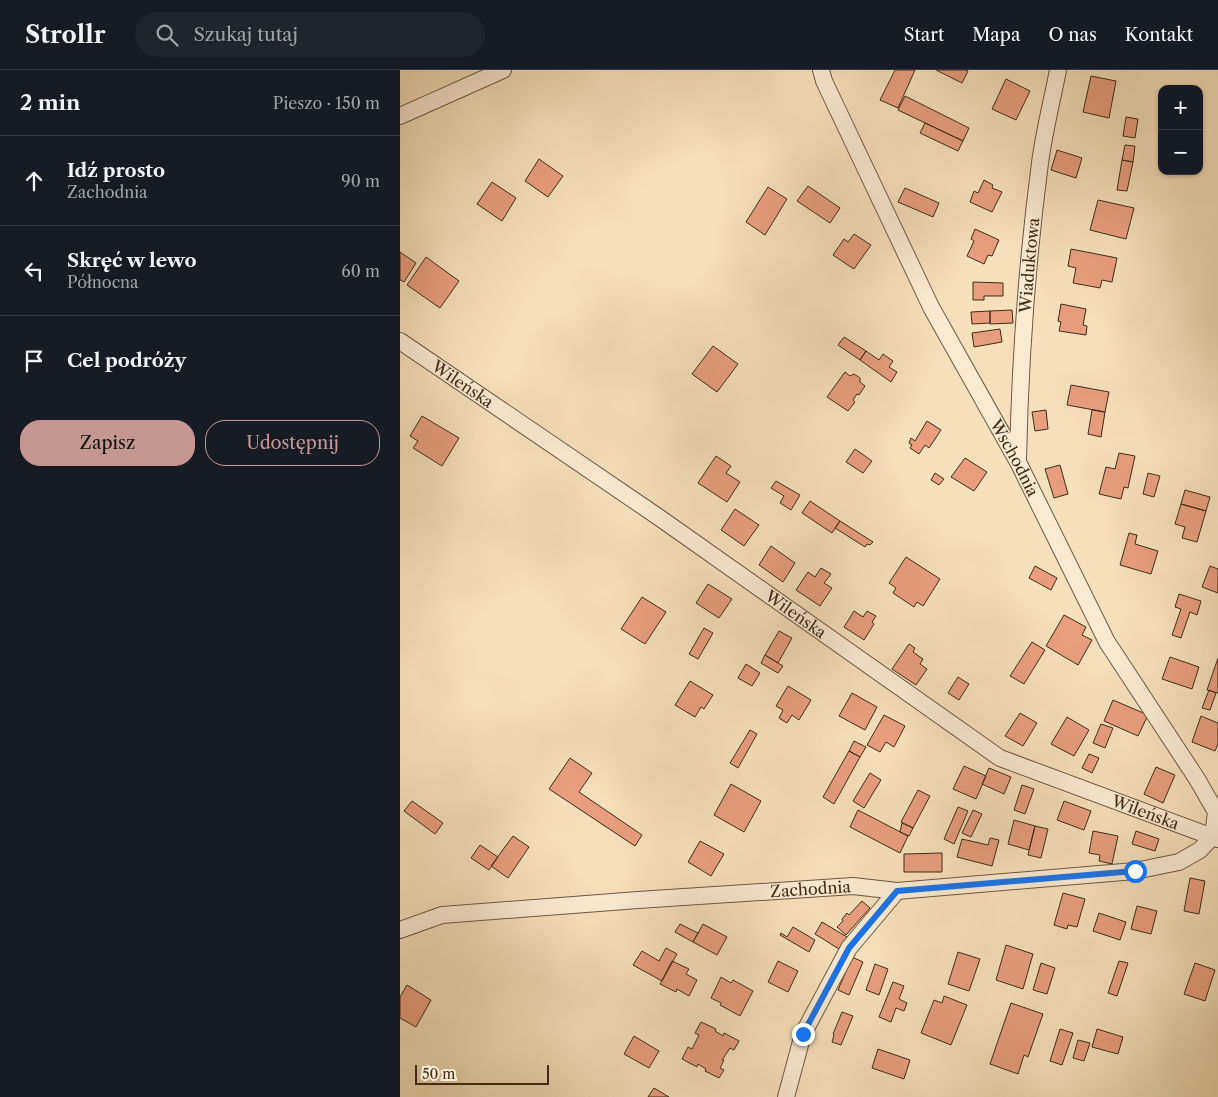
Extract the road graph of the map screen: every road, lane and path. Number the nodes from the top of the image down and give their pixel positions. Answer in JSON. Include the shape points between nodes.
{"nodes":[{"id":1,"x":503,"y":70,"type":"edge"},
{"id":2,"x":821,"y":70,"type":"edge"},
{"id":3,"x":1058,"y":70,"type":"edge"},
{"id":4,"x":400,"y":116,"type":"edge"},
{"id":5,"x":400,"y":341,"type":"edge"},
{"id":6,"x":1018,"y":462,"type":"junction"},
{"id":7,"x":1215,"y":838,"type":"edge"},
{"id":8,"x":897,"y":891,"type":"junction"},
{"id":9,"x":400,"y":930,"type":"edge"},
{"id":10,"x":786,"y":1097,"type":"edge"}],
"edges":[{"from":1,"to":4,"type":"street"},
{"from":2,"to":6,"type":"street","name":"Wschodnia","via":[[930,307]]},
{"from":3,"to":6,"type":"street","name":"Wiaduktowa","via":[[1040,162],[1026,296],[1019,387]]},
{"from":5,"to":7,"type":"street","name":"Wileńska","via":[[663,520],[1000,758]]},
{"from":6,"to":7,"type":"street","name":"Wschodnia","via":[[1107,642],[1216,812]]},
{"from":7,"to":8,"type":"street","name":"Zachodnia","via":[[1179,862],[1135,871]]},
{"from":8,"to":9,"type":"street","name":"Zachodnia","via":[[853,886],[442,915]]},
{"from":8,"to":10,"type":"street","via":[[849,948],[803,1034]]}]}
